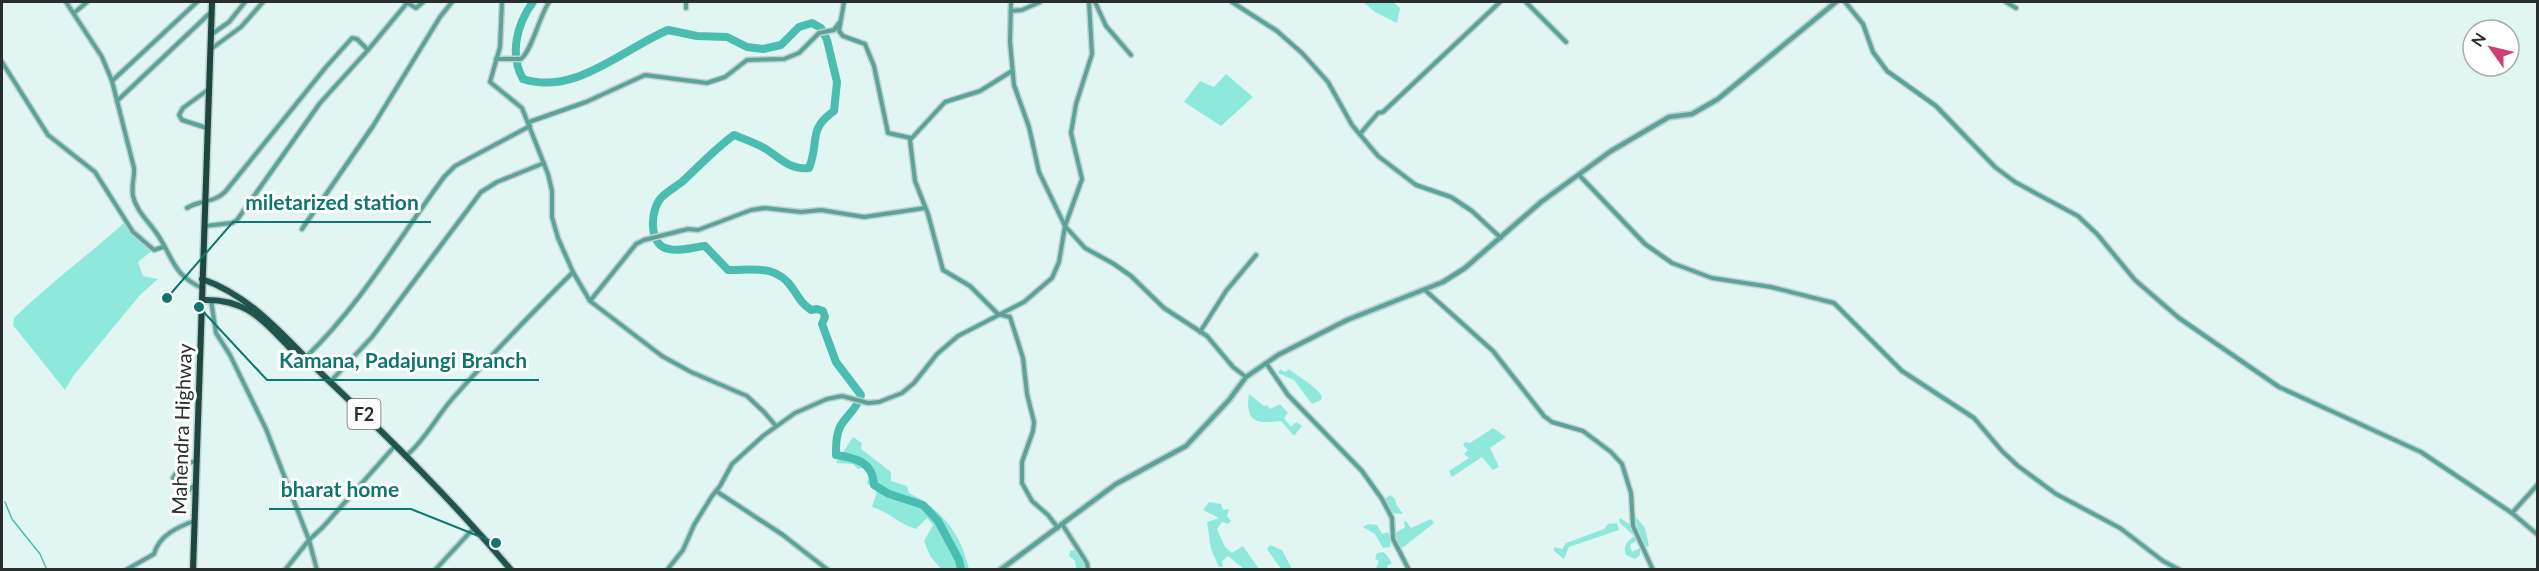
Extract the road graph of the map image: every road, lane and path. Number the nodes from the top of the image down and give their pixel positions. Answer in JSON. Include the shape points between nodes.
{"nodes":[{"id":1,"x":66,"y":2,"type":"edge"},
{"id":2,"x":87,"y":2,"type":"edge"},
{"id":3,"x":196,"y":2,"type":"edge"},
{"id":4,"x":212,"y":2,"type":"edge"},
{"id":5,"x":245,"y":2,"type":"edge"},
{"id":6,"x":263,"y":2,"type":"edge"},
{"id":7,"x":406,"y":2,"type":"edge"},
{"id":8,"x":423,"y":2,"type":"edge"},
{"id":9,"x":452,"y":2,"type":"edge"},
{"id":10,"x":502,"y":2,"type":"edge"},
{"id":11,"x":549,"y":2,"type":"edge"},
{"id":12,"x":686,"y":2,"type":"edge"},
{"id":13,"x":844,"y":2,"type":"edge"},
{"id":14,"x":1011,"y":2,"type":"edge"},
{"id":15,"x":1040,"y":2,"type":"edge"},
{"id":16,"x":1089,"y":2,"type":"edge"},
{"id":17,"x":1095,"y":2,"type":"edge"},
{"id":18,"x":1232,"y":2,"type":"edge"},
{"id":19,"x":1500,"y":2,"type":"edge"},
{"id":20,"x":1526,"y":2,"type":"edge"},
{"id":21,"x":1836,"y":2,"type":"edge"},
{"id":22,"x":1845,"y":2,"type":"edge"},
{"id":23,"x":2006,"y":2,"type":"edge"},
{"id":24,"x":686,"y":8,"type":"dead end"},
{"id":25,"x":2016,"y":9,"type":"dead end"},
{"id":26,"x":1011,"y":11,"type":"junction"},
{"id":27,"x":211,"y":12,"type":"junction"},
{"id":28,"x":74,"y":13,"type":"junction"},
{"id":29,"x":839,"y":23,"type":"junction"},
{"id":30,"x":211,"y":35,"type":"junction"},
{"id":31,"x":1566,"y":42,"type":"dead end"},
{"id":32,"x":210,"y":49,"type":"junction"},
{"id":33,"x":368,"y":51,"type":"junction"},
{"id":34,"x":1131,"y":55,"type":"dead end"},
{"id":35,"x":496,"y":59,"type":"junction"},
{"id":36,"x":2,"y":62,"type":"edge"},
{"id":37,"x":1012,"y":71,"type":"junction"},
{"id":38,"x":112,"y":81,"type":"junction"},
{"id":39,"x":209,"y":89,"type":"junction"},
{"id":40,"x":117,"y":101,"type":"junction"},
{"id":41,"x":529,"y":124,"type":"junction"},
{"id":42,"x":208,"y":129,"type":"junction"},
{"id":43,"x":1360,"y":135,"type":"junction"},
{"id":44,"x":911,"y":138,"type":"junction"},
{"id":45,"x":544,"y":164,"type":"junction"},
{"id":46,"x":1579,"y":175,"type":"junction"},
{"id":47,"x":205,"y":202,"type":"junction"},
{"id":48,"x":187,"y":208,"type":"dead end"},
{"id":49,"x":925,"y":208,"type":"junction"},
{"id":50,"x":204,"y":226,"type":"junction"},
{"id":51,"x":1065,"y":226,"type":"junction"},
{"id":52,"x":302,"y":229,"type":"dead end"},
{"id":53,"x":1501,"y":238,"type":"junction"},
{"id":54,"x":163,"y":247,"type":"junction"},
{"id":55,"x":1256,"y":255,"type":"dead end"},
{"id":56,"x":573,"y":272,"type":"junction"},
{"id":57,"x":202,"y":279,"type":"junction"},
{"id":58,"x":202,"y":288,"type":"junction"},
{"id":59,"x":1425,"y":290,"type":"junction"},
{"id":60,"x":202,"y":300,"type":"junction"},
{"id":61,"x":211,"y":300,"type":"junction"},
{"id":62,"x":591,"y":302,"type":"junction"},
{"id":63,"x":1004,"y":314,"type":"junction"},
{"id":64,"x":1200,"y":332,"type":"junction"},
{"id":65,"x":305,"y":358,"type":"junction"},
{"id":66,"x":1266,"y":363,"type":"junction"},
{"id":67,"x":1246,"y":377,"type":"junction"},
{"id":68,"x":330,"y":382,"type":"junction"},
{"id":69,"x":776,"y":426,"type":"junction"},
{"id":70,"x":393,"y":448,"type":"junction"},
{"id":71,"x":407,"y":455,"type":"junction"},
{"id":72,"x":197,"y":462,"type":"junction"},
{"id":73,"x":173,"y":478,"type":"dead end"},
{"id":74,"x":196,"y":482,"type":"junction"},
{"id":75,"x":2538,"y":483,"type":"edge"},
{"id":76,"x":716,"y":491,"type":"junction"},
{"id":77,"x":179,"y":501,"type":"dead end"},
{"id":78,"x":2512,"y":513,"type":"junction"},
{"id":79,"x":194,"y":521,"type":"junction"},
{"id":80,"x":1060,"y":526,"type":"junction"},
{"id":81,"x":472,"y":530,"type":"junction"},
{"id":82,"x":2538,"y":535,"type":"edge"},
{"id":83,"x":309,"y":540,"type":"junction"},
{"id":84,"x":126,"y":570,"type":"edge"},
{"id":85,"x":193,"y":570,"type":"edge"},
{"id":86,"x":285,"y":570,"type":"edge"},
{"id":87,"x":317,"y":570,"type":"edge"},
{"id":88,"x":435,"y":570,"type":"edge"},
{"id":89,"x":506,"y":570,"type":"edge"},
{"id":90,"x":511,"y":570,"type":"edge"},
{"id":91,"x":667,"y":570,"type":"edge"},
{"id":92,"x":828,"y":570,"type":"edge"},
{"id":93,"x":1000,"y":570,"type":"edge"},
{"id":94,"x":1088,"y":570,"type":"edge"},
{"id":95,"x":1409,"y":570,"type":"edge"},
{"id":96,"x":1653,"y":570,"type":"edge"},
{"id":97,"x":2180,"y":570,"type":"edge"}],
"edges":[{"from":1,"to":28,"type":"street"},
{"from":2,"to":28,"type":"street"},
{"from":3,"to":38,"type":"street"},
{"from":4,"to":27,"type":"highway","name":"Mahendra Highway"},
{"from":5,"to":30,"type":"street","via":[[229,22]]},
{"from":6,"to":32,"type":"street","via":[[241,27]]},
{"from":7,"to":8,"type":"street","via":[[416,8]]},
{"from":7,"to":33,"type":"street"},
{"from":9,"to":52,"type":"street"},
{"from":10,"to":35,"type":"street"},
{"from":11,"to":35,"type":"street","via":[[526,55],[521,59]]},
{"from":12,"to":24,"type":"street"},
{"from":13,"to":29,"type":"street"},
{"from":14,"to":26,"type":"street"},
{"from":15,"to":26,"type":"street"},
{"from":16,"to":51,"type":"street","via":[[1092,54],[1071,133],[1082,179]]},
{"from":17,"to":34,"type":"street","via":[[1106,26]]},
{"from":18,"to":43,"type":"street","via":[[1277,31],[1303,54],[1328,82]]},
{"from":19,"to":43,"type":"street","via":[[1378,113]]},
{"from":20,"to":31,"type":"street"},
{"from":21,"to":46,"type":"street","via":[[1718,99],[1692,114],[1669,117],[1648,128]]},
{"from":22,"to":78,"type":"street","via":[[1863,24],[1873,52],[1887,71],[1936,106],[1995,167],[2078,216],[2135,280],[2179,318],[2279,387],[2421,452]]},
{"from":23,"to":25,"type":"street"},
{"from":26,"to":37,"type":"street"},
{"from":27,"to":30,"type":"highway","name":"Mahendra Highway"},
{"from":27,"to":40,"type":"street"},
{"from":28,"to":38,"type":"street"},
{"from":29,"to":41,"type":"street","via":[[834,30],[819,33],[800,53],[784,59],[747,60],[725,77],[707,83],[645,75]]},
{"from":29,"to":44,"type":"street","via":[[843,36],[865,44],[888,133]]},
{"from":30,"to":32,"type":"highway","name":"Mahendra Highway"},
{"from":32,"to":39,"type":"highway","name":"Mahendra Highway"},
{"from":33,"to":47,"type":"street","via":[[352,38],[225,192]]},
{"from":33,"to":50,"type":"street","via":[[320,103],[237,220]]},
{"from":35,"to":41,"type":"street","via":[[490,82],[522,108]]},
{"from":36,"to":54,"type":"street","via":[[48,135],[95,172],[134,232],[154,250]]},
{"from":37,"to":44,"type":"street","via":[[980,91],[945,102]]},
{"from":37,"to":51,"type":"street","via":[[1039,172]]},
{"from":38,"to":40,"type":"street"},
{"from":39,"to":42,"type":"highway","name":"Mahendra Highway"},
{"from":39,"to":42,"type":"street","via":[[179,115],[182,120]]},
{"from":40,"to":54,"type":"street","via":[[135,173],[131,180],[133,197]]},
{"from":41,"to":45,"type":"street"},
{"from":41,"to":65,"type":"street","via":[[455,166],[444,177],[356,301]]},
{"from":42,"to":47,"type":"highway","name":"Mahendra Highway"},
{"from":43,"to":53,"type":"street","via":[[1401,176],[1451,197]]},
{"from":44,"to":49,"type":"street","via":[[911,165]]},
{"from":45,"to":56,"type":"street","via":[[552,191],[552,217]]},
{"from":45,"to":68,"type":"street","via":[[482,192],[372,337]]},
{"from":46,"to":53,"type":"street"},
{"from":46,"to":97,"type":"street","via":[[1645,244],[1672,263],[1713,278],[1762,285],[1834,303],[1902,371],[1974,418],[2018,466],[2056,494],[2120,528]]},
{"from":47,"to":48,"type":"street"},
{"from":47,"to":50,"type":"highway","name":"Mahendra Highway"},
{"from":49,"to":62,"type":"street","via":[[864,217],[821,210],[751,210],[698,230],[688,229],[636,244]]},
{"from":49,"to":63,"type":"street","via":[[943,270],[970,286],[998,314]]},
{"from":50,"to":57,"type":"highway","name":"Mahendra Highway"},
{"from":51,"to":63,"type":"street","via":[[1052,278]]},
{"from":51,"to":64,"type":"street","via":[[1085,248],[1131,276],[1164,308]]},
{"from":53,"to":59,"type":"street","via":[[1465,268]]},
{"from":54,"to":58,"type":"street","via":[[187,280]]},
{"from":55,"to":64,"type":"street","via":[[1226,291]]},
{"from":56,"to":62,"type":"street"},
{"from":56,"to":71,"type":"street","via":[[480,367],[446,405],[424,440]]},
{"from":57,"to":58,"type":"highway","name":"Mahendra Highway"},
{"from":57,"to":65,"type":"main road","number":"F2","via":[[226,288],[250,304]]},
{"from":58,"to":60,"type":"highway","name":"Mahendra Highway"},
{"from":59,"to":66,"type":"street","via":[[1317,333]]},
{"from":59,"to":96,"type":"street","via":[[1493,351],[1544,416],[1583,431],[1622,464],[1631,493],[1633,525]]},
{"from":60,"to":61,"type":"main road","number":"F2"},
{"from":60,"to":72,"type":"highway","name":"Mahendra Highway"},
{"from":61,"to":70,"type":"main road","number":"F2","via":[[226,300],[246,308]]},
{"from":61,"to":83,"type":"street","via":[[216,333],[266,429]]},
{"from":62,"to":69,"type":"street","via":[[662,356],[747,396]]},
{"from":63,"to":69,"type":"street","via":[[957,336],[902,393],[868,403],[842,396],[813,404]]},
{"from":63,"to":80,"type":"street","via":[[1010,317],[1023,358],[1034,422],[1022,462],[1022,483],[1032,501]]},
{"from":64,"to":67,"type":"street"},
{"from":65,"to":68,"type":"main road","number":"F2"},
{"from":66,"to":67,"type":"street"},
{"from":66,"to":95,"type":"street","via":[[1288,395],[1362,471],[1382,499],[1392,518],[1393,539]]},
{"from":67,"to":80,"type":"street","via":[[1186,446],[1116,484]]},
{"from":68,"to":71,"type":"main road","number":"F2"},
{"from":69,"to":76,"type":"street","via":[[732,464]]},
{"from":70,"to":81,"type":"main road","number":"F2"},
{"from":70,"to":83,"type":"street"},
{"from":71,"to":90,"type":"main road","number":"F2"},
{"from":72,"to":73,"type":"street","via":[[187,462]]},
{"from":72,"to":74,"type":"highway","name":"Mahendra Highway"},
{"from":74,"to":77,"type":"street"},
{"from":74,"to":79,"type":"highway","name":"Mahendra Highway"},
{"from":75,"to":78,"type":"street"},
{"from":76,"to":91,"type":"street","via":[[683,550]]},
{"from":76,"to":92,"type":"street"},
{"from":78,"to":82,"type":"street"},
{"from":79,"to":84,"type":"street","via":[[174,528],[154,554]]},
{"from":79,"to":85,"type":"highway","name":"Mahendra Highway"},
{"from":80,"to":93,"type":"street"},
{"from":80,"to":94,"type":"street"},
{"from":81,"to":88,"type":"street"},
{"from":81,"to":89,"type":"main road","number":"F2"},
{"from":83,"to":86,"type":"street"},
{"from":83,"to":87,"type":"street"}]}
